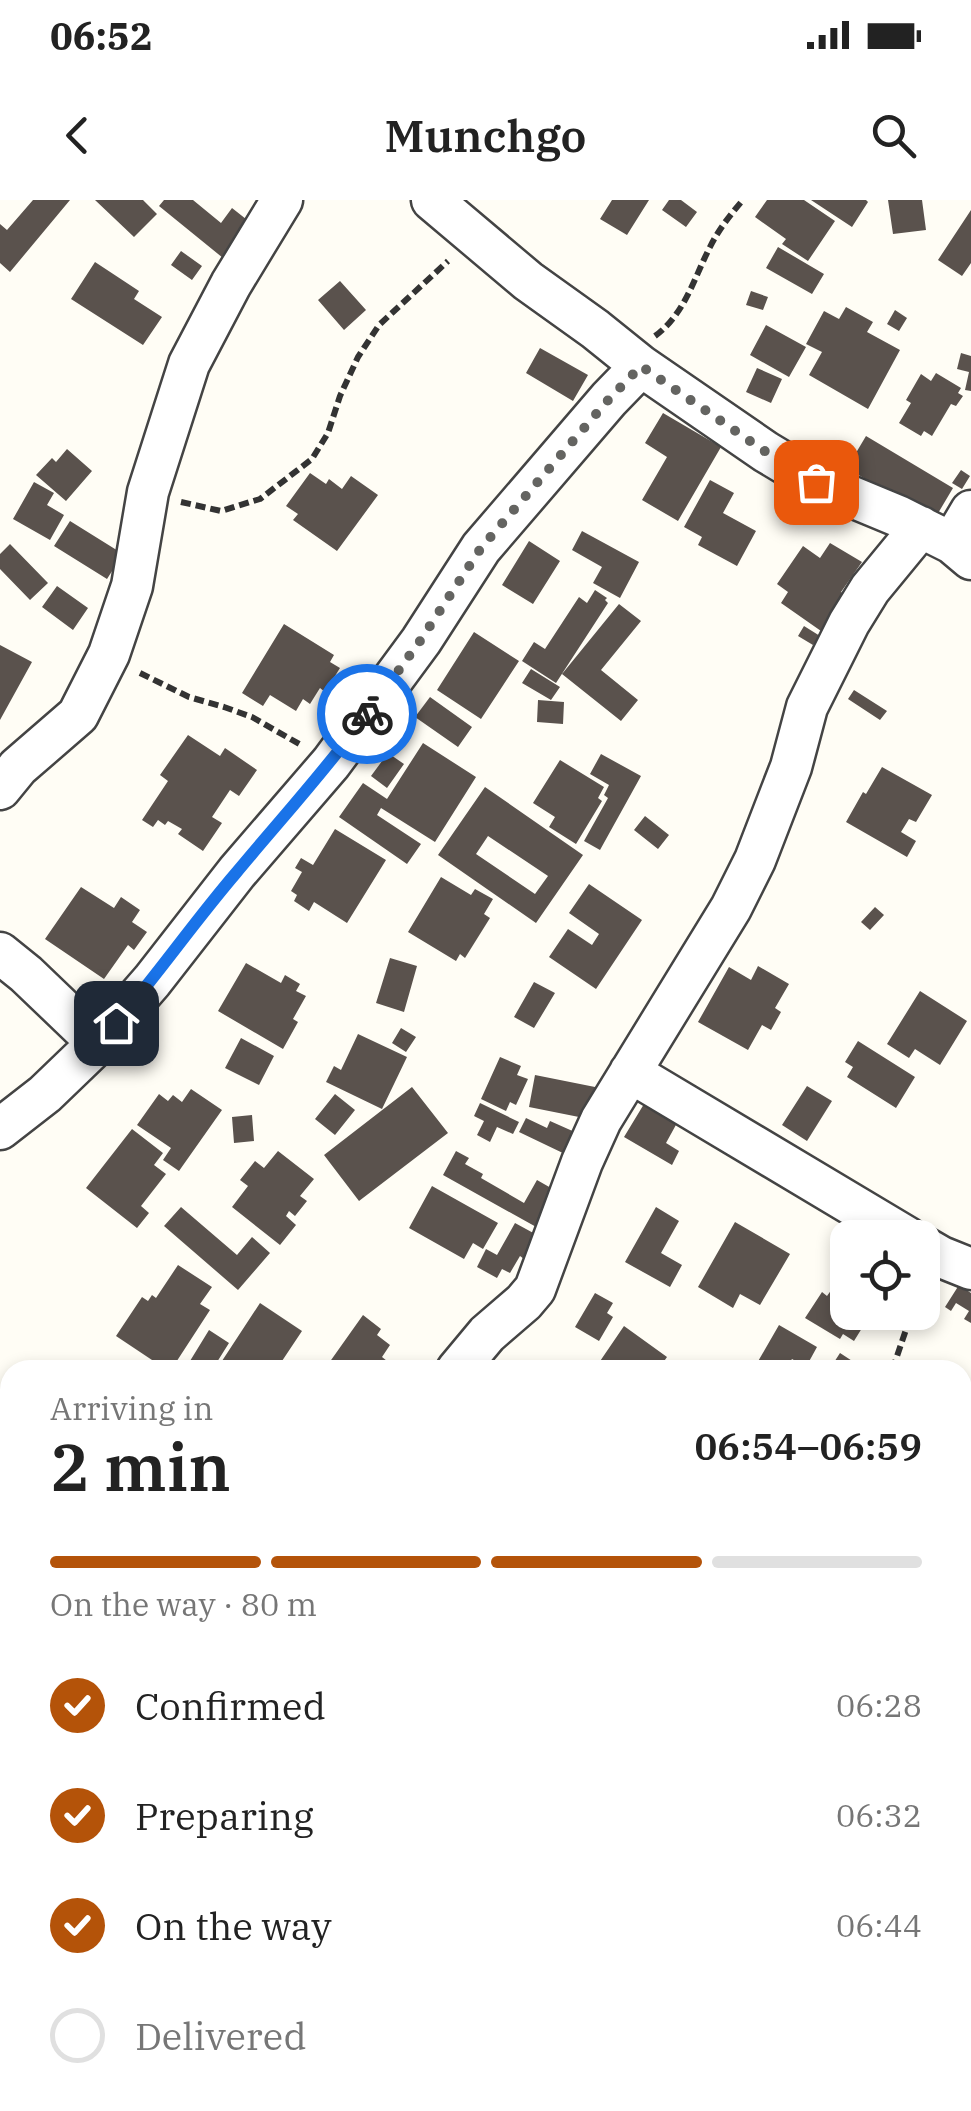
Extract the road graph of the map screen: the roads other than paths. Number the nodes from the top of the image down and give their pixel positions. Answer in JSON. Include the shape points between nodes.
{"nodes":[{"id":1,"x":282,"y":200,"type":"edge"},
{"id":2,"x":432,"y":200,"type":"edge"},
{"id":3,"x":634,"y":360,"type":"junction"},
{"id":4,"x":954,"y":535,"type":"edge"},
{"id":5,"x":0,"y":789,"type":"edge"},
{"id":6,"x":0,"y":953,"type":"edge"},
{"id":7,"x":98,"y":1044,"type":"junction"},
{"id":8,"x":630,"y":1072,"type":"junction"},
{"id":9,"x":0,"y":1130,"type":"edge"},
{"id":10,"x":878,"y":1220,"type":"edge"},
{"id":11,"x":940,"y":1257,"type":"edge"},
{"id":12,"x":971,"y":1269,"type":"edge"},
{"id":13,"x":466,"y":1360,"type":"edge"}],
"edges":[{"from":1,"to":5,"type":"street","via":[[189,364],[148,492],[132,586],[109,654],[78,715]]},
{"from":2,"to":3,"type":"street"},
{"from":3,"to":4,"type":"street","via":[[816,482]]},
{"from":3,"to":7,"type":"street","via":[[609,399],[481,548],[331,763]]},
{"from":4,"to":8,"type":"street","via":[[870,589],[807,708],[755,860]]},
{"from":6,"to":7,"type":"street"},
{"from":7,"to":9,"type":"street"},
{"from":8,"to":10,"type":"street"},
{"from":8,"to":13,"type":"street","via":[[582,1162],[535,1290]]},
{"from":11,"to":12,"type":"street"}]}
